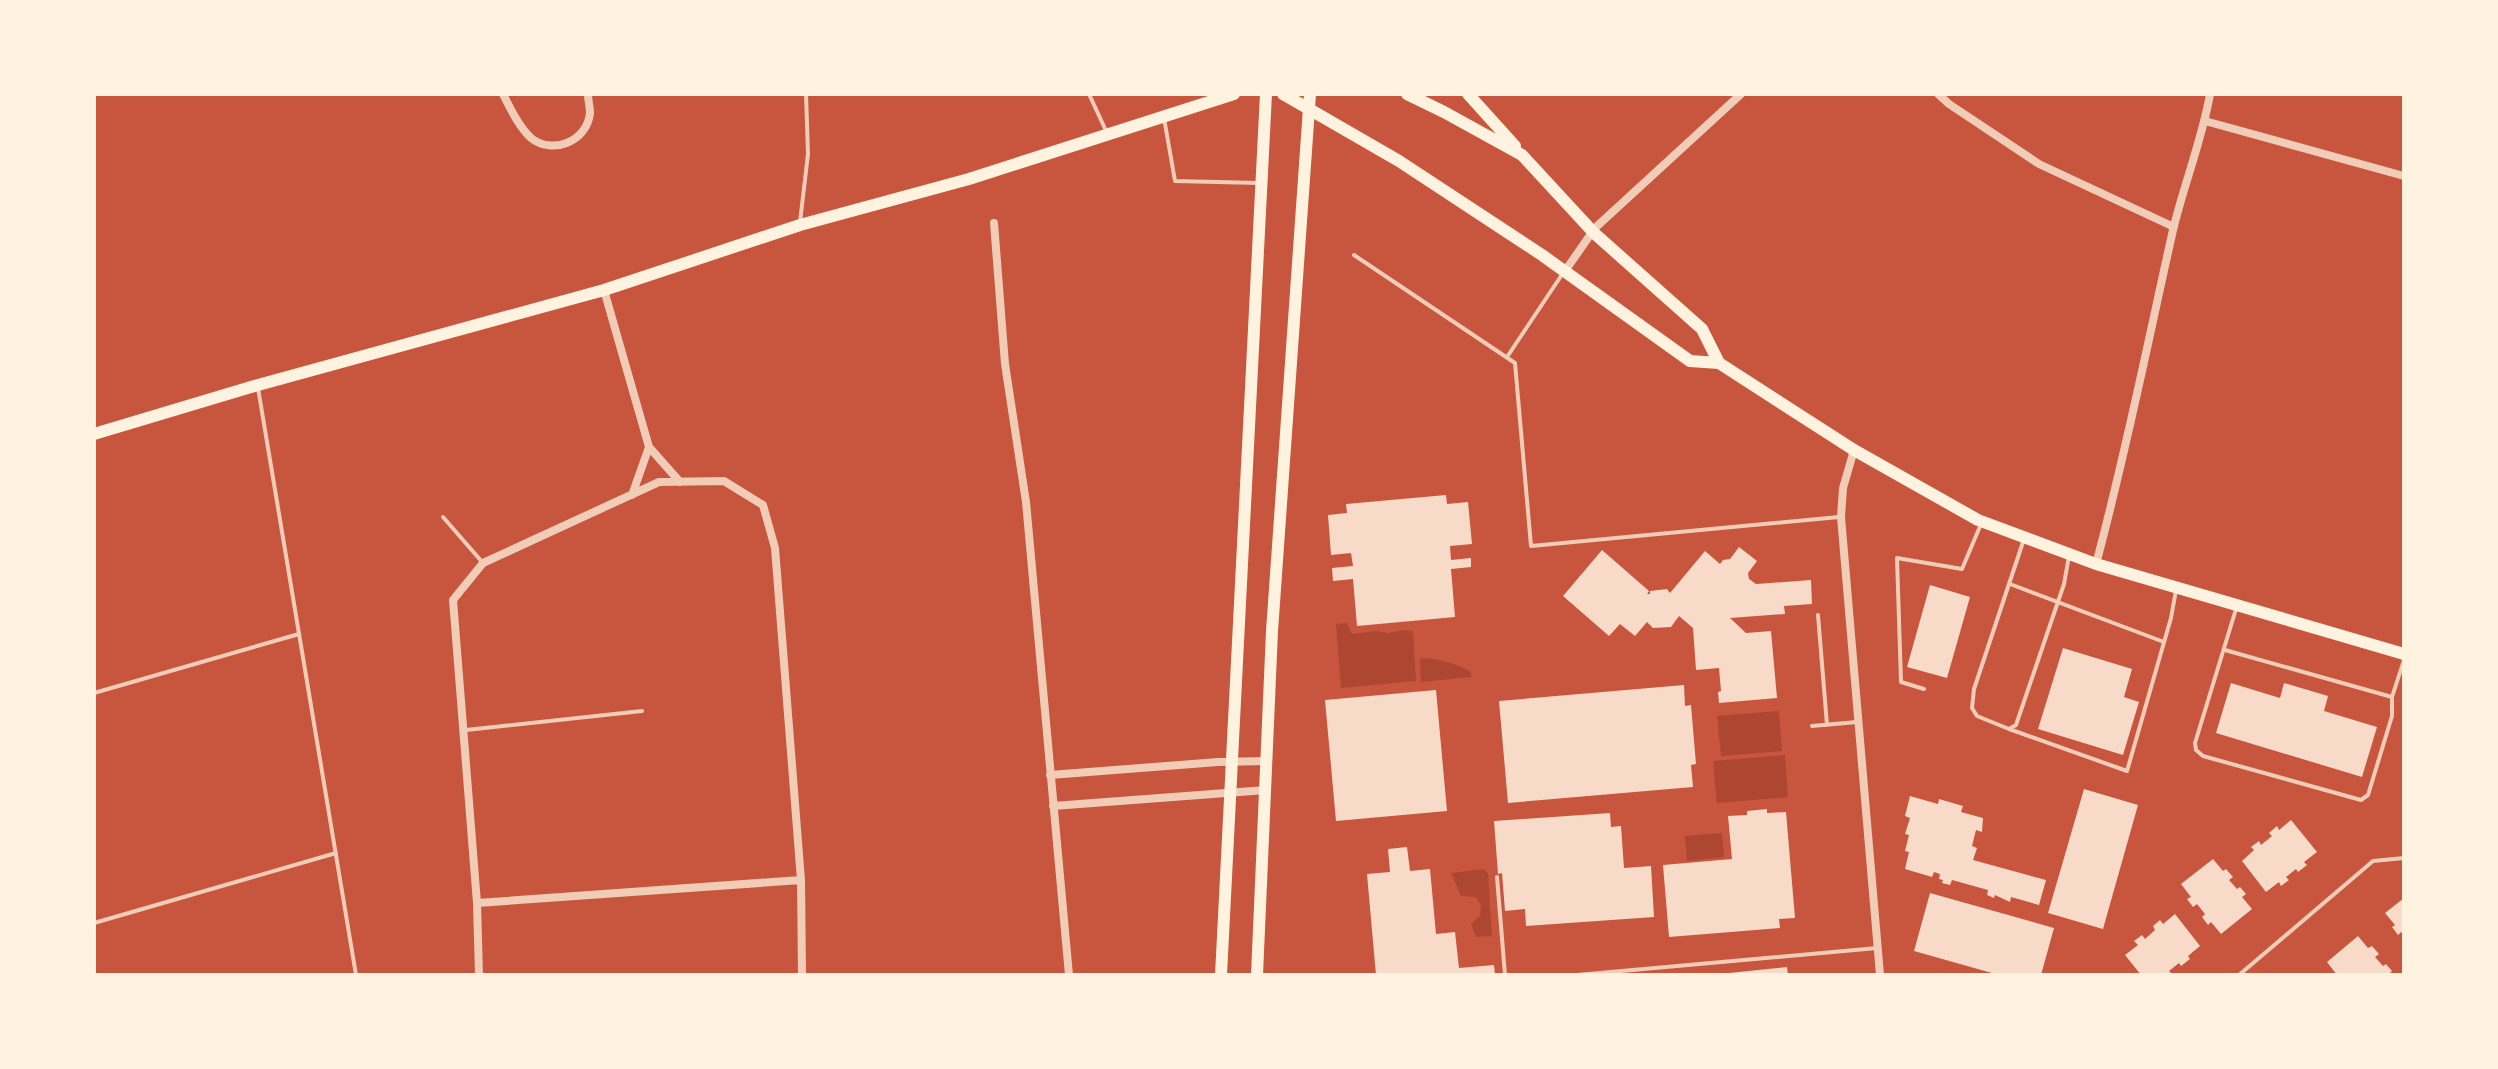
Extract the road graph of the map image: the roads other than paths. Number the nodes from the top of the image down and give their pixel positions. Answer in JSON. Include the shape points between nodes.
{"nodes":[{"id":1,"x":503,"y":94,"type":"edge"},
{"id":2,"x":588,"y":94,"type":"edge"},
{"id":3,"x":806,"y":94,"type":"edge"},
{"id":4,"x":1089,"y":94,"type":"edge"},
{"id":5,"x":1234,"y":94,"type":"edge"},
{"id":6,"x":1266,"y":94,"type":"edge"},
{"id":7,"x":1283,"y":94,"type":"edge"},
{"id":8,"x":1310,"y":94,"type":"edge"},
{"id":9,"x":1407,"y":94,"type":"edge"},
{"id":10,"x":1468,"y":94,"type":"edge"},
{"id":11,"x":1741,"y":94,"type":"edge"},
{"id":12,"x":1938,"y":94,"type":"edge"},
{"id":13,"x":2210,"y":94,"type":"edge"},
{"id":14,"x":1310,"y":111,"type":"junction"},
{"id":15,"x":1164,"y":117,"type":"junction"},
{"id":16,"x":2205,"y":121,"type":"junction"},
{"id":17,"x":1108,"y":135,"type":"junction"},
{"id":18,"x":1522,"y":155,"type":"junction"},
{"id":19,"x":2404,"y":176,"type":"edge"},
{"id":20,"x":1261,"y":183,"type":"junction"},
{"id":21,"x":994,"y":223,"type":"dead end"},
{"id":22,"x":800,"y":225,"type":"junction"},
{"id":23,"x":2174,"y":227,"type":"junction"},
{"id":24,"x":1593,"y":232,"type":"junction"},
{"id":25,"x":1354,"y":255,"type":"dead end"},
{"id":26,"x":1565,"y":271,"type":"junction"},
{"id":27,"x":604,"y":290,"type":"junction"},
{"id":28,"x":1507,"y":357,"type":"junction"},
{"id":29,"x":1719,"y":363,"type":"junction"},
{"id":30,"x":258,"y":385,"type":"junction"},
{"id":31,"x":94,"y":434,"type":"edge"},
{"id":32,"x":649,"y":447,"type":"junction"},
{"id":33,"x":1854,"y":450,"type":"junction"},
{"id":34,"x":680,"y":482,"type":"junction"},
{"id":35,"x":632,"y":495,"type":"junction"},
{"id":36,"x":443,"y":517,"type":"dead end"},
{"id":37,"x":1841,"y":517,"type":"junction"},
{"id":38,"x":1982,"y":521,"type":"junction"},
{"id":39,"x":2025,"y":537,"type":"junction"},
{"id":40,"x":2069,"y":553,"type":"junction"},
{"id":41,"x":483,"y":563,"type":"junction"},
{"id":42,"x":2096,"y":564,"type":"junction"},
{"id":43,"x":2010,"y":584,"type":"junction"},
{"id":44,"x":2177,"y":587,"type":"junction"},
{"id":45,"x":2058,"y":603,"type":"junction"},
{"id":46,"x":2237,"y":605,"type":"junction"},
{"id":47,"x":1818,"y":615,"type":"dead end"},
{"id":48,"x":299,"y":634,"type":"junction"},
{"id":49,"x":2164,"y":642,"type":"junction"},
{"id":50,"x":2224,"y":650,"type":"junction"},
{"id":51,"x":2404,"y":654,"type":"edge"},
{"id":52,"x":2404,"y":660,"type":"edge"},
{"id":53,"x":1924,"y":689,"type":"dead end"},
{"id":54,"x":94,"y":693,"type":"edge"},
{"id":55,"x":2392,"y":697,"type":"junction"},
{"id":56,"x":642,"y":711,"type":"dead end"},
{"id":57,"x":1859,"y":721,"type":"junction"},
{"id":58,"x":1827,"y":725,"type":"junction"},
{"id":59,"x":1812,"y":726,"type":"dead end"},
{"id":60,"x":2009,"y":729,"type":"junction"},
{"id":61,"x":463,"y":731,"type":"junction"},
{"id":62,"x":1231,"y":761,"type":"junction"},
{"id":63,"x":1267,"y":761,"type":"junction"},
{"id":64,"x":1050,"y":775,"type":"junction"},
{"id":65,"x":1266,"y":790,"type":"junction"},
{"id":66,"x":1230,"y":792,"type":"junction"},
{"id":67,"x":1053,"y":806,"type":"junction"},
{"id":68,"x":336,"y":853,"type":"junction"},
{"id":69,"x":2404,"y":858,"type":"edge"},
{"id":70,"x":1497,"y":877,"type":"dead end"},
{"id":71,"x":801,"y":880,"type":"junction"},
{"id":72,"x":477,"y":903,"type":"junction"},
{"id":73,"x":94,"y":923,"type":"edge"},
{"id":74,"x":1879,"y":947,"type":"junction"},
{"id":75,"x":356,"y":975,"type":"edge"},
{"id":76,"x":479,"y":975,"type":"edge"},
{"id":77,"x":802,"y":975,"type":"edge"},
{"id":78,"x":1069,"y":975,"type":"edge"},
{"id":79,"x":1221,"y":975,"type":"edge"},
{"id":80,"x":1257,"y":975,"type":"edge"},
{"id":81,"x":1505,"y":975,"type":"edge"},
{"id":82,"x":1577,"y":975,"type":"edge"},
{"id":83,"x":1880,"y":975,"type":"edge"},
{"id":84,"x":2239,"y":975,"type":"edge"}],
"edges":[{"from":1,"to":2,"type":"street","via":[[523,129],[551,146],[581,133],[590,113]]},
{"from":3,"to":22,"type":"lane","via":[[808,154]]},
{"from":4,"to":17,"type":"lane"},
{"from":5,"to":15,"type":"main road"},
{"from":6,"to":20,"type":"main road"},
{"from":7,"to":14,"type":"main road"},
{"from":8,"to":14,"type":"main road"},
{"from":9,"to":18,"type":"main road"},
{"from":10,"to":18,"type":"main road"},
{"from":11,"to":24,"type":"street"},
{"from":12,"to":23,"type":"street","via":[[2039,164]]},
{"from":13,"to":16,"type":"street"},
{"from":14,"to":26,"type":"main road","via":[[1399,161]]},
{"from":14,"to":63,"type":"main road"},
{"from":15,"to":17,"type":"main road"},
{"from":15,"to":20,"type":"lane","via":[[1175,181]]},
{"from":16,"to":19,"type":"street"},
{"from":16,"to":23,"type":"street"},
{"from":17,"to":22,"type":"main road"},
{"from":18,"to":24,"type":"main road"},
{"from":20,"to":62,"type":"main road"},
{"from":21,"to":64,"type":"street"},
{"from":22,"to":27,"type":"main road"},
{"from":23,"to":42,"type":"street"},
{"from":24,"to":26,"type":"street"},
{"from":24,"to":29,"type":"main road","via":[[1702,329]]},
{"from":25,"to":28,"type":"lane"},
{"from":26,"to":28,"type":"lane"},
{"from":26,"to":29,"type":"main road","via":[[1690,361]]},
{"from":27,"to":30,"type":"main road"},
{"from":27,"to":32,"type":"street"},
{"from":28,"to":37,"type":"lane","via":[[1515,363],[1531,546]]},
{"from":29,"to":33,"type":"main road"},
{"from":30,"to":31,"type":"main road"},
{"from":30,"to":48,"type":"lane"},
{"from":32,"to":34,"type":"street"},
{"from":32,"to":35,"type":"street"},
{"from":33,"to":37,"type":"street"},
{"from":33,"to":38,"type":"main road"},
{"from":34,"to":35,"type":"street","via":[[659,482]]},
{"from":34,"to":71,"type":"street","via":[[724,481],[763,505],[775,548]]},
{"from":35,"to":41,"type":"street"},
{"from":36,"to":41,"type":"lane"},
{"from":37,"to":57,"type":"street"},
{"from":38,"to":39,"type":"main road"},
{"from":38,"to":53,"type":"lane","via":[[1962,569],[1897,558],[1901,682]]},
{"from":39,"to":40,"type":"main road"},
{"from":39,"to":43,"type":"lane"},
{"from":40,"to":42,"type":"main road"},
{"from":40,"to":45,"type":"lane"},
{"from":41,"to":61,"type":"street","via":[[453,600]]},
{"from":42,"to":44,"type":"main road"},
{"from":43,"to":45,"type":"lane"},
{"from":43,"to":60,"type":"lane","via":[[1972,708],[1977,716]]},
{"from":44,"to":46,"type":"main road"},
{"from":44,"to":49,"type":"lane"},
{"from":45,"to":49,"type":"lane"},
{"from":45,"to":60,"type":"lane","via":[[2016,725]]},
{"from":46,"to":50,"type":"lane"},
{"from":46,"to":51,"type":"main road"},
{"from":47,"to":58,"type":"lane"},
{"from":48,"to":54,"type":"lane"},
{"from":48,"to":68,"type":"lane"},
{"from":49,"to":60,"type":"lane","via":[[2127,771]]},
{"from":50,"to":55,"type":"lane"},
{"from":50,"to":55,"type":"lane","via":[[2195,743],[2203,756],[2361,800],[2368,795],[2392,716]]},
{"from":52,"to":55,"type":"lane"},
{"from":56,"to":61,"type":"lane"},
{"from":57,"to":58,"type":"lane"},
{"from":57,"to":74,"type":"street"},
{"from":58,"to":59,"type":"lane"},
{"from":61,"to":72,"type":"street"},
{"from":62,"to":63,"type":"street"},
{"from":62,"to":64,"type":"street"},
{"from":62,"to":66,"type":"main road"},
{"from":63,"to":65,"type":"main road"},
{"from":64,"to":67,"type":"street"},
{"from":65,"to":66,"type":"street"},
{"from":65,"to":80,"type":"main road"},
{"from":66,"to":67,"type":"street"},
{"from":66,"to":79,"type":"main road"},
{"from":67,"to":78,"type":"street"},
{"from":68,"to":73,"type":"lane"},
{"from":68,"to":75,"type":"lane"},
{"from":69,"to":84,"type":"lane","via":[[2373,861]]},
{"from":70,"to":81,"type":"lane"},
{"from":71,"to":72,"type":"street"},
{"from":71,"to":77,"type":"street"},
{"from":72,"to":76,"type":"street"},
{"from":74,"to":82,"type":"lane"},
{"from":74,"to":83,"type":"street"}]}
